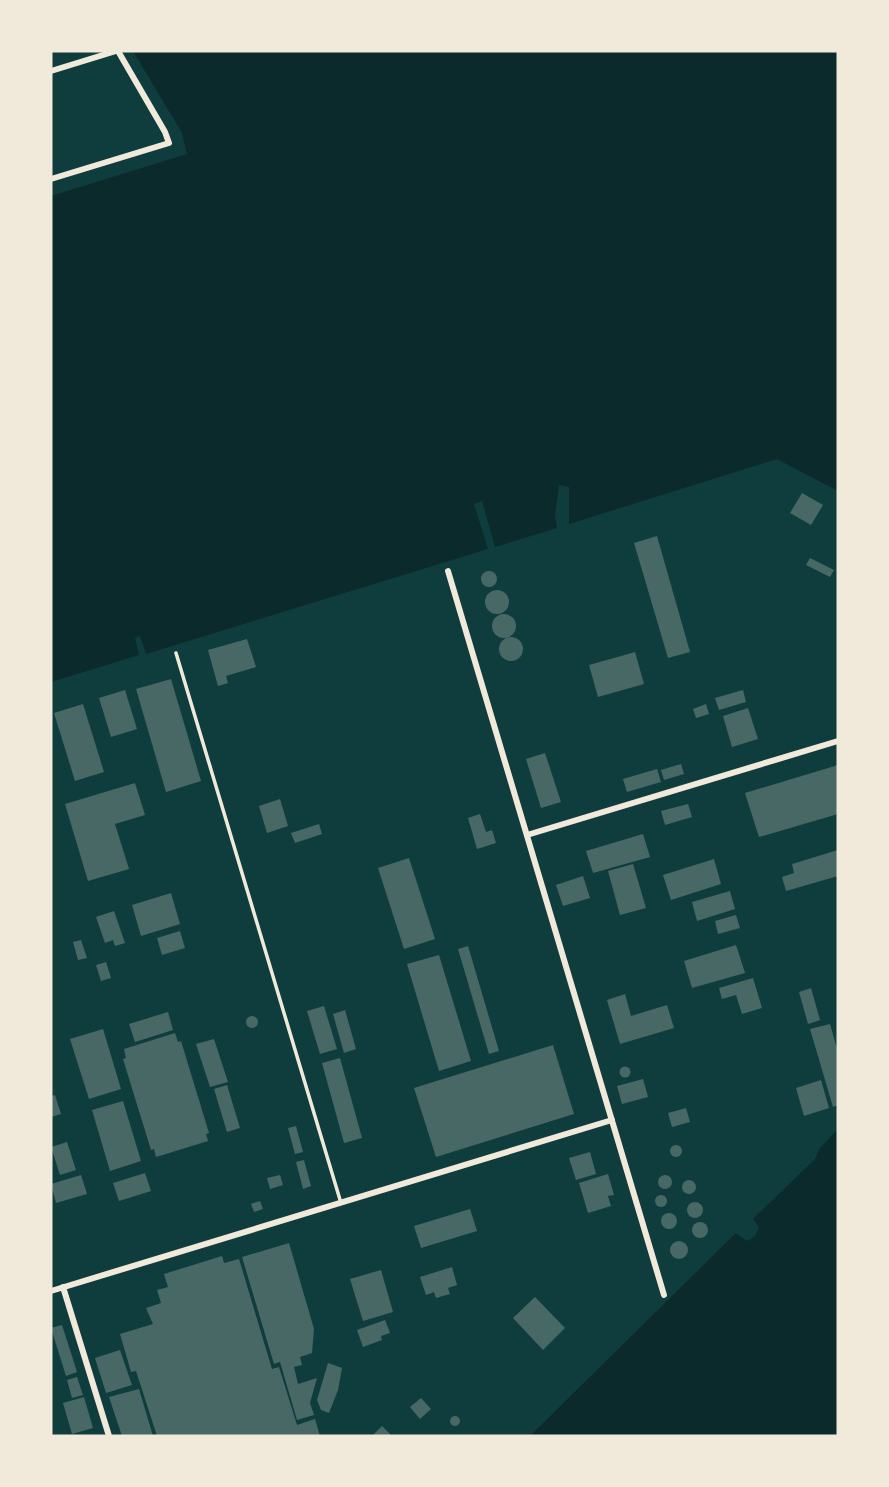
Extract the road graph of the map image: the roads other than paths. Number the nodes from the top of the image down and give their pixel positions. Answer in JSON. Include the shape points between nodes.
{"nodes":[{"id":1,"x":117,"y":51,"type":"edge"},
{"id":2,"x":51,"y":71,"type":"edge"},
{"id":3,"x":51,"y":178,"type":"edge"},
{"id":4,"x":448,"y":571,"type":"dead end"},
{"id":5,"x":176,"y":653,"type":"dead end"},
{"id":6,"x":838,"y":741,"type":"edge"},
{"id":7,"x":527,"y":835,"type":"junction"},
{"id":8,"x":612,"y":1120,"type":"junction"},
{"id":9,"x":341,"y":1203,"type":"junction"},
{"id":10,"x":63,"y":1287,"type":"junction"},
{"id":11,"x":51,"y":1291,"type":"edge"},
{"id":12,"x":664,"y":1295,"type":"dead end"},
{"id":13,"x":109,"y":1436,"type":"edge"}],
"edges":[{"from":1,"to":2,"type":"street"},
{"from":1,"to":3,"type":"street","via":[[169,143]]},
{"from":4,"to":7,"type":"street"},
{"from":5,"to":9,"type":"lane"},
{"from":6,"to":7,"type":"street"},
{"from":7,"to":8,"type":"street"},
{"from":8,"to":9,"type":"street"},
{"from":8,"to":12,"type":"street"},
{"from":9,"to":10,"type":"street"},
{"from":10,"to":11,"type":"street"},
{"from":10,"to":13,"type":"street"}]}
